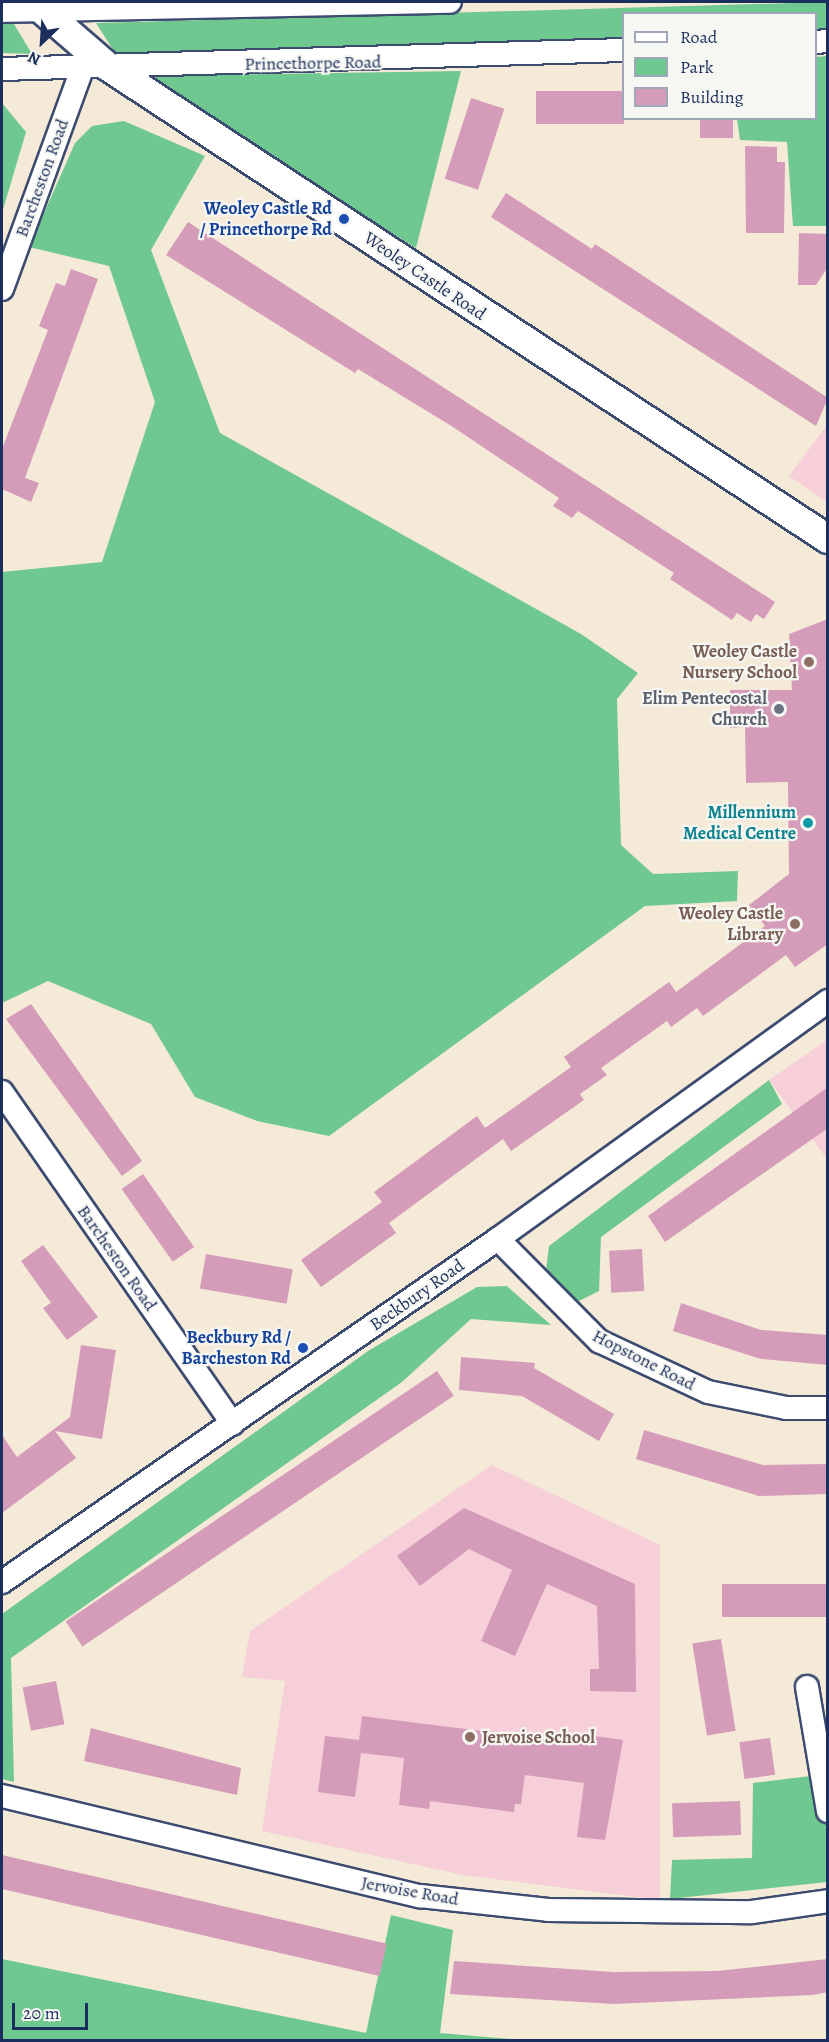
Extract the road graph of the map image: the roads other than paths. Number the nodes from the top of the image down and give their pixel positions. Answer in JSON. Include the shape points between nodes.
{"nodes":[{"id":1,"x":450,"y":2,"type":"edge"},
{"id":2,"x":38,"y":6,"type":"edge"},
{"id":3,"x":2,"y":11,"type":"edge"},
{"id":4,"x":622,"y":50,"type":"edge"},
{"id":5,"x":95,"y":67,"type":"junction"},
{"id":6,"x":2,"y":69,"type":"edge"},
{"id":7,"x":2,"y":289,"type":"edge"},
{"id":8,"x":828,"y":538,"type":"edge"},
{"id":9,"x":828,"y":1001,"type":"edge"},
{"id":10,"x":2,"y":1092,"type":"edge"},
{"id":11,"x":498,"y":1239,"type":"junction"},
{"id":12,"x":828,"y":1408,"type":"edge"},
{"id":13,"x":233,"y":1424,"type":"junction"},
{"id":14,"x":2,"y":1582,"type":"edge"},
{"id":15,"x":807,"y":1687,"type":"dead end"},
{"id":16,"x":2,"y":1796,"type":"edge"},
{"id":17,"x":828,"y":1811,"type":"edge"},
{"id":18,"x":828,"y":1901,"type":"edge"}],
"edges":[{"from":1,"to":2,"type":"street"},
{"from":2,"to":3,"type":"street"},
{"from":2,"to":5,"type":"street","name":"Weoley Castle Road"},
{"from":4,"to":5,"type":"street","name":"Princethorpe Road"},
{"from":5,"to":6,"type":"street","name":"Princethorpe Road"},
{"from":5,"to":7,"type":"street","name":"Barcheston Road"},
{"from":5,"to":8,"type":"street","name":"Weoley Castle Road"},
{"from":9,"to":11,"type":"street","name":"Beckbury Road"},
{"from":10,"to":13,"type":"street","name":"Barcheston Road"},
{"from":11,"to":12,"type":"street","name":"Hopstone Road","via":[[599,1341],[708,1392],[786,1408]]},
{"from":11,"to":13,"type":"street","name":"Beckbury Road"},
{"from":13,"to":14,"type":"street","name":"Beckbury Road"},
{"from":15,"to":17,"type":"street"},
{"from":16,"to":18,"type":"street","name":"Jervoise Road","via":[[420,1896],[559,1910],[752,1912]]}]}
